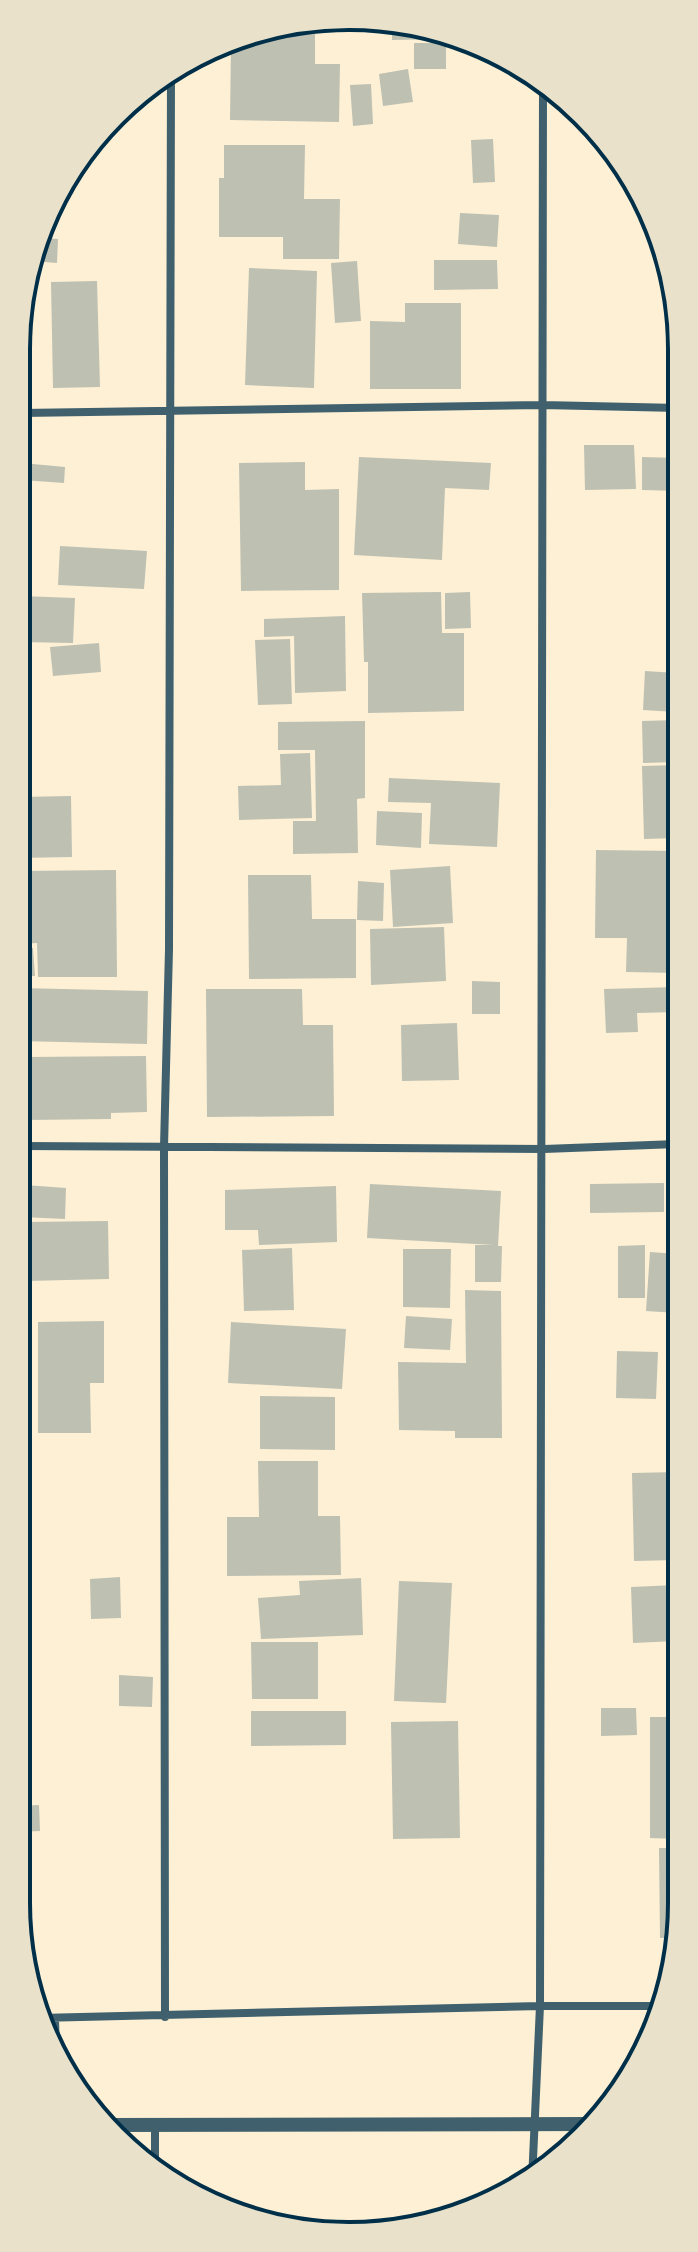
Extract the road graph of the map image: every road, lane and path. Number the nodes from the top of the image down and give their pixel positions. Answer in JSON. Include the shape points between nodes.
{"nodes":[{"id":1,"x":171,"y":85,"type":"edge"},
{"id":2,"x":543,"y":96,"type":"edge"},
{"id":3,"x":542,"y":405,"type":"junction"},
{"id":4,"x":668,"y":408,"type":"edge"},
{"id":5,"x":172,"y":409,"type":"junction"},
{"id":6,"x":30,"y":413,"type":"edge"},
{"id":7,"x":668,"y":1144,"type":"edge"},
{"id":8,"x":30,"y":1146,"type":"edge"},
{"id":9,"x":164,"y":1147,"type":"junction"},
{"id":10,"x":544,"y":1149,"type":"junction"},
{"id":11,"x":540,"y":2006,"type":"junction"},
{"id":12,"x":651,"y":2006,"type":"edge"},
{"id":13,"x":165,"y":2017,"type":"junction"},
{"id":14,"x":52,"y":2019,"type":"edge"},
{"id":15,"x":55,"y":2019,"type":"junction"},
{"id":16,"x":55,"y":2028,"type":"edge"},
{"id":17,"x":155,"y":2124,"type":"junction"},
{"id":18,"x":579,"y":2124,"type":"edge"},
{"id":19,"x":119,"y":2125,"type":"edge"},
{"id":20,"x":534,"y":2125,"type":"junction"},
{"id":21,"x":155,"y":2156,"type":"edge"},
{"id":22,"x":533,"y":2163,"type":"edge"}],
"edges":[{"from":1,"to":5,"type":"street"},
{"from":2,"to":3,"type":"street"},
{"from":3,"to":4,"type":"street"},
{"from":3,"to":5,"type":"street"},
{"from":3,"to":10,"type":"street"},
{"from":5,"to":6,"type":"street"},
{"from":5,"to":9,"type":"street"},
{"from":7,"to":10,"type":"street"},
{"from":8,"to":9,"type":"street"},
{"from":9,"to":10,"type":"street"},
{"from":9,"to":13,"type":"street"},
{"from":10,"to":11,"type":"street"},
{"from":11,"to":12,"type":"street"},
{"from":11,"to":13,"type":"street"},
{"from":11,"to":20,"type":"street"},
{"from":13,"to":15,"type":"street"},
{"from":14,"to":15,"type":"street"},
{"from":15,"to":16,"type":"street"},
{"from":17,"to":19,"type":"street"},
{"from":17,"to":20,"type":"street"},
{"from":17,"to":21,"type":"street"},
{"from":18,"to":20,"type":"street"},
{"from":20,"to":22,"type":"street"}]}
